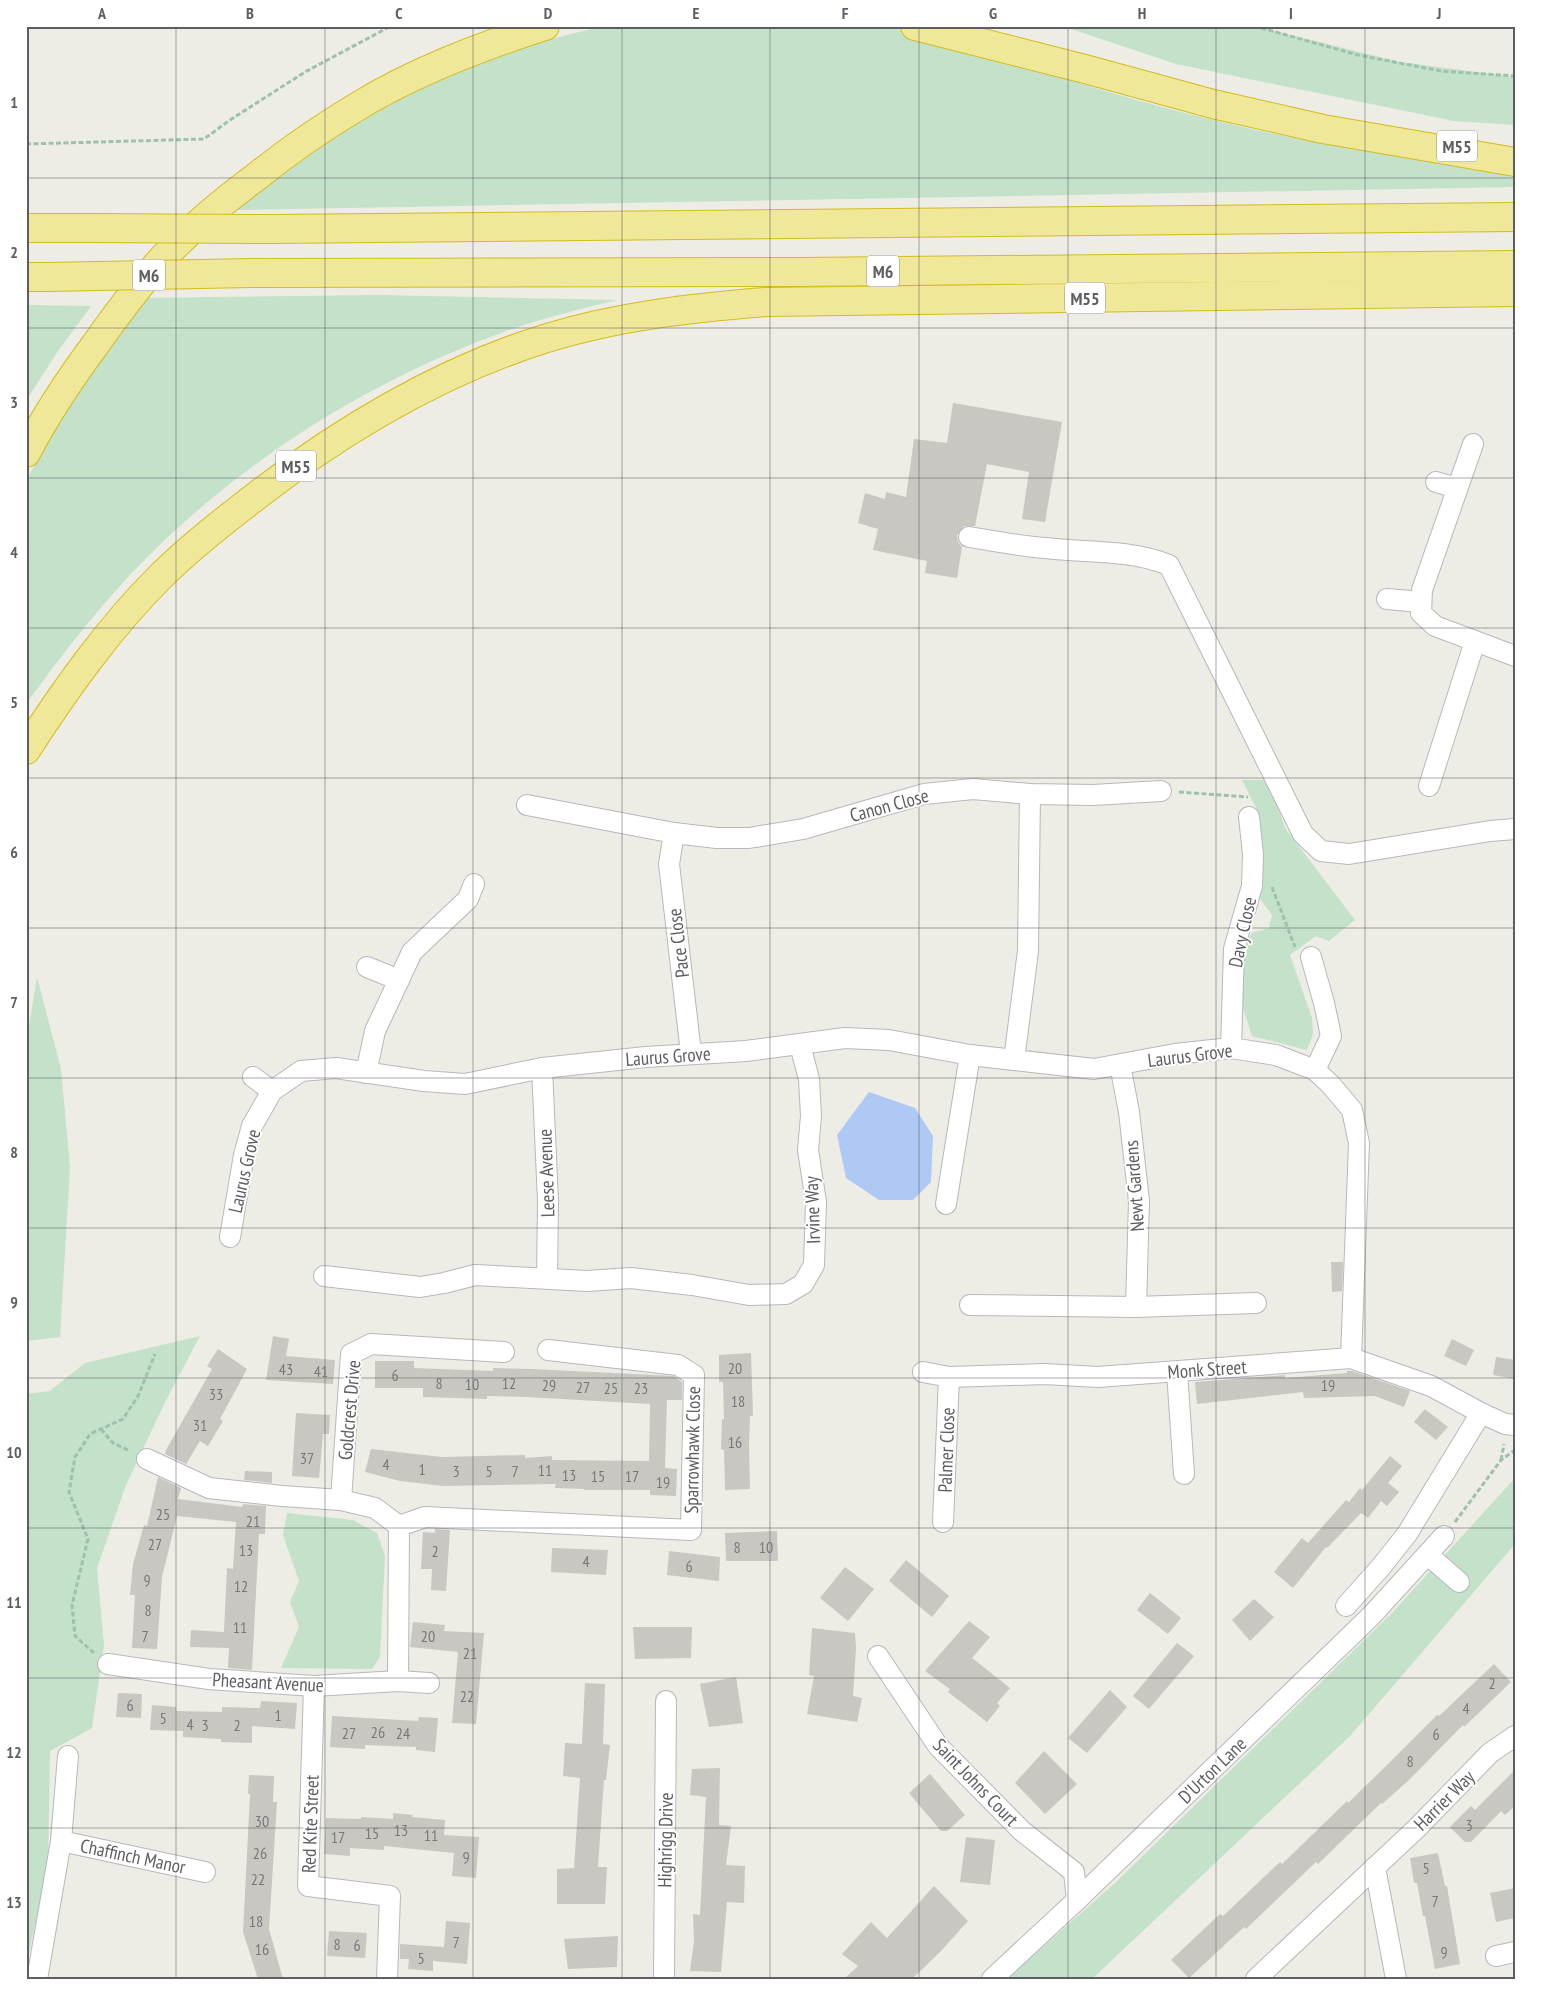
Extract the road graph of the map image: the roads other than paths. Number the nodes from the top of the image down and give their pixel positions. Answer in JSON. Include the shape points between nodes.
{"nodes":[{"id":1,"x":545,"y":26,"type":"edge"},
{"id":2,"x":915,"y":26,"type":"edge"},
{"id":3,"x":1400,"y":142,"type":"junction"},
{"id":4,"x":1515,"y":149,"type":"edge"},
{"id":5,"x":1515,"y":162,"type":"edge"},
{"id":6,"x":1515,"y":218,"type":"edge"},
{"id":7,"x":26,"y":228,"type":"edge"},
{"id":8,"x":1515,"y":265,"type":"edge"},
{"id":9,"x":37,"y":277,"type":"edge"},
{"id":10,"x":1515,"y":292,"type":"edge"},
{"id":11,"x":1472,"y":444,"type":"dead end"},
{"id":12,"x":26,"y":453,"type":"edge"},
{"id":13,"x":1436,"y":482,"type":"dead end"},
{"id":14,"x":1457,"y":488,"type":"junction"},
{"id":15,"x":969,"y":537,"type":"dead end"},
{"id":16,"x":1386,"y":600,"type":"dead end"},
{"id":17,"x":1421,"y":602,"type":"junction"},
{"id":18,"x":1475,"y":641,"type":"junction"},
{"id":19,"x":1515,"y":656,"type":"edge"},
{"id":20,"x":26,"y":750,"type":"edge"},
{"id":21,"x":1430,"y":786,"type":"dead end"},
{"id":22,"x":1161,"y":791,"type":"dead end"},
{"id":23,"x":1030,"y":794,"type":"junction"},
{"id":24,"x":527,"y":805,"type":"dead end"},
{"id":25,"x":1249,"y":816,"type":"dead end"},
{"id":26,"x":1515,"y":829,"type":"edge"},
{"id":27,"x":674,"y":833,"type":"junction"},
{"id":28,"x":474,"y":884,"type":"dead end"},
{"id":29,"x":1311,"y":957,"type":"dead end"},
{"id":30,"x":367,"y":967,"type":"dead end"},
{"id":31,"x":399,"y":980,"type":"junction"},
{"id":32,"x":800,"y":1044,"type":"junction"},
{"id":33,"x":1231,"y":1048,"type":"junction"},
{"id":34,"x":691,"y":1054,"type":"junction"},
{"id":35,"x":970,"y":1055,"type":"junction"},
{"id":36,"x":1014,"y":1060,"type":"junction"},
{"id":37,"x":1120,"y":1065,"type":"junction"},
{"id":38,"x":542,"y":1068,"type":"junction"},
{"id":39,"x":1315,"y":1070,"type":"junction"},
{"id":40,"x":366,"y":1073,"type":"junction"},
{"id":41,"x":254,"y":1077,"type":"dead end"},
{"id":42,"x":272,"y":1091,"type":"junction"},
{"id":43,"x":946,"y":1204,"type":"dead end"},
{"id":44,"x":230,"y":1237,"type":"dead end"},
{"id":45,"x":324,"y":1276,"type":"dead end"},
{"id":46,"x":547,"y":1278,"type":"junction"},
{"id":47,"x":1256,"y":1304,"type":"dead end"},
{"id":48,"x":970,"y":1305,"type":"dead end"},
{"id":49,"x":1136,"y":1307,"type":"junction"},
{"id":50,"x":548,"y":1350,"type":"dead end"},
{"id":51,"x":504,"y":1352,"type":"dead end"},
{"id":52,"x":1352,"y":1358,"type":"junction"},
{"id":53,"x":923,"y":1372,"type":"dead end"},
{"id":54,"x":1177,"y":1372,"type":"junction"},
{"id":55,"x":949,"y":1377,"type":"junction"},
{"id":56,"x":1481,"y":1413,"type":"junction"},
{"id":57,"x":1510,"y":1425,"type":"edge"},
{"id":58,"x":147,"y":1460,"type":"road end"},
{"id":59,"x":1184,"y":1474,"type":"dead end"},
{"id":60,"x":342,"y":1500,"type":"junction"},
{"id":61,"x":943,"y":1522,"type":"dead end"},
{"id":62,"x":399,"y":1526,"type":"junction"},
{"id":63,"x":1444,"y":1536,"type":"road end"},
{"id":64,"x":1428,"y":1555,"type":"junction"},
{"id":65,"x":1459,"y":1582,"type":"dead end"},
{"id":66,"x":1346,"y":1606,"type":"dead end"},
{"id":67,"x":878,"y":1656,"type":"dead end"},
{"id":68,"x":108,"y":1664,"type":"road end"},
{"id":69,"x":398,"y":1681,"type":"junction"},
{"id":70,"x":429,"y":1683,"type":"dead end"},
{"id":71,"x":314,"y":1686,"type":"junction"},
{"id":72,"x":666,"y":1701,"type":"dead end"},
{"id":73,"x":1515,"y":1736,"type":"edge"},
{"id":74,"x":68,"y":1756,"type":"dead end"},
{"id":75,"x":60,"y":1841,"type":"junction"},
{"id":76,"x":1375,"y":1867,"type":"junction"},
{"id":77,"x":205,"y":1872,"type":"dead end"},
{"id":78,"x":1077,"y":1900,"type":"junction"},
{"id":79,"x":37,"y":1979,"type":"edge"},
{"id":80,"x":387,"y":1979,"type":"edge"},
{"id":81,"x":664,"y":1979,"type":"edge"},
{"id":82,"x":992,"y":1979,"type":"edge"},
{"id":83,"x":1256,"y":1979,"type":"edge"},
{"id":84,"x":1396,"y":1979,"type":"edge"}],
"edges":[{"from":1,"to":12,"type":"highway","via":[[449,61],[356,107],[289,151],[211,211],[162,259],[122,307],[69,380]]},
{"from":2,"to":3,"type":"highway","number":"M55","via":[[1213,104],[1322,129]]},
{"from":3,"to":4,"type":"highway","number":"M55"},
{"from":3,"to":5,"type":"highway","number":"M55"},
{"from":6,"to":7,"type":"highway","bridge":true,"via":[[270,229]]},
{"from":8,"to":9,"type":"highway","number":"M6","bridge":true},
{"from":10,"to":20,"type":"highway","number":"M55","via":[[765,302],[656,313],[546,338],[458,371],[410,396],[310,456],[262,491],[187,551],[157,580],[82,670]]},
{"from":11,"to":14,"type":"street"},
{"from":13,"to":14,"type":"street"},
{"from":14,"to":17,"type":"street","via":[[1422,590]]},
{"from":15,"to":26,"type":"street","via":[[1045,548],[1119,552],[1169,565],[1303,834],[1321,851],[1349,854]]},
{"from":16,"to":17,"type":"street"},
{"from":17,"to":18,"type":"street","via":[[1421,613],[1435,626]]},
{"from":18,"to":19,"type":"street"},
{"from":18,"to":21,"type":"street"},
{"from":22,"to":23,"type":"street","name":"Canon Close"},
{"from":23,"to":27,"type":"street","name":"Canon Close","via":[[973,789],[924,794],[803,829],[749,838]]},
{"from":23,"to":36,"type":"street","via":[[1028,951]]},
{"from":24,"to":27,"type":"street"},
{"from":25,"to":33,"type":"street","name":"Davy Close","via":[[1252,886],[1234,949]]},
{"from":27,"to":34,"type":"street","name":"Pace Close","via":[[669,864]]},
{"from":28,"to":31,"type":"street","via":[[468,899],[412,952]]},
{"from":29,"to":39,"type":"street","via":[[1332,1036]]},
{"from":30,"to":31,"type":"street"},
{"from":31,"to":40,"type":"street","via":[[375,1031]]},
{"from":32,"to":34,"type":"street","name":"Laurus Grove"},
{"from":32,"to":35,"type":"street","name":"Laurus Grove","via":[[845,1038],[889,1040]]},
{"from":32,"to":46,"type":"street","name":"Irvine Way","via":[[809,1088],[808,1150],[816,1202],[814,1265],[803,1284],[786,1294],[748,1295],[631,1278],[587,1281]]},
{"from":33,"to":37,"type":"street","name":"Laurus Grove","via":[[1175,1054]]},
{"from":33,"to":39,"type":"street","name":"Laurus Grove","via":[[1276,1055]]},
{"from":34,"to":38,"type":"street","name":"Laurus Grove"},
{"from":35,"to":36,"type":"street","name":"Laurus Grove"},
{"from":35,"to":43,"type":"street"},
{"from":36,"to":37,"type":"street","name":"Laurus Grove","via":[[1094,1069]]},
{"from":37,"to":49,"type":"street","name":"Newt Gardens","via":[[1139,1201]]},
{"from":38,"to":40,"type":"street","name":"Laurus Grove","via":[[465,1084]]},
{"from":38,"to":46,"type":"street","name":"Leese Avenue","via":[[548,1202]]},
{"from":39,"to":52,"type":"street","name":"Laurus Grove","via":[[1352,1110],[1359,1143]]},
{"from":40,"to":42,"type":"street","name":"Laurus Grove","via":[[336,1068],[302,1071]]},
{"from":41,"to":42,"type":"street"},
{"from":42,"to":44,"type":"street","name":"Laurus Grove","via":[[252,1126]]},
{"from":45,"to":46,"type":"street","via":[[420,1287],[444,1284],[475,1274]]},
{"from":47,"to":49,"type":"street"},
{"from":48,"to":49,"type":"street"},
{"from":50,"to":62,"type":"street","name":"Sparrowhawk Close","via":[[678,1366],[694,1375],[691,1530],[425,1517]]},
{"from":51,"to":60,"type":"street","name":"Goldcrest Drive","via":[[371,1344],[351,1354]]},
{"from":52,"to":54,"type":"street","name":"Monk Street"},
{"from":52,"to":56,"type":"street","name":"Monk Street","via":[[1431,1386]]},
{"from":53,"to":55,"type":"street","name":"Monk Street"},
{"from":54,"to":55,"type":"street","name":"Monk Street","via":[[1098,1377],[1044,1374]]},
{"from":54,"to":59,"type":"street"},
{"from":55,"to":61,"type":"street","name":"Palmer Close"},
{"from":56,"to":57,"type":"street","name":"Monk Street"},
{"from":56,"to":66,"type":"street","via":[[1407,1534]]},
{"from":58,"to":60,"type":"street","via":[[209,1488]]},
{"from":60,"to":62,"type":"street","via":[[375,1508]]},
{"from":62,"to":69,"type":"street"},
{"from":63,"to":64,"type":"street","name":"D'Urton Lane"},
{"from":64,"to":65,"type":"street"},
{"from":64,"to":78,"type":"street","name":"D'Urton Lane","via":[[1371,1616]]},
{"from":67,"to":78,"type":"street","name":"Saint Johns Court","via":[[938,1746],[1022,1830],[1074,1872]]},
{"from":68,"to":71,"type":"street","name":"Pheasant Avenue","via":[[209,1679]]},
{"from":69,"to":70,"type":"street","name":"Pheasant Avenue"},
{"from":69,"to":71,"type":"street","name":"Pheasant Avenue"},
{"from":71,"to":80,"type":"street","name":"Red Kite Street","via":[[308,1886],[390,1896]]},
{"from":72,"to":81,"type":"street","name":"Highrigg Drive"},
{"from":73,"to":76,"type":"street","name":"Harrier Way","via":[[1490,1753]]},
{"from":74,"to":75,"type":"street","name":"Chaffinch Manor"},
{"from":75,"to":77,"type":"street","name":"Chaffinch Manor"},
{"from":75,"to":79,"type":"street","name":"Chaffinch Manor"},
{"from":76,"to":83,"type":"street","name":"Harrier Way"},
{"from":76,"to":84,"type":"street"},
{"from":78,"to":82,"type":"street","name":"D'Urton Lane"}]}
